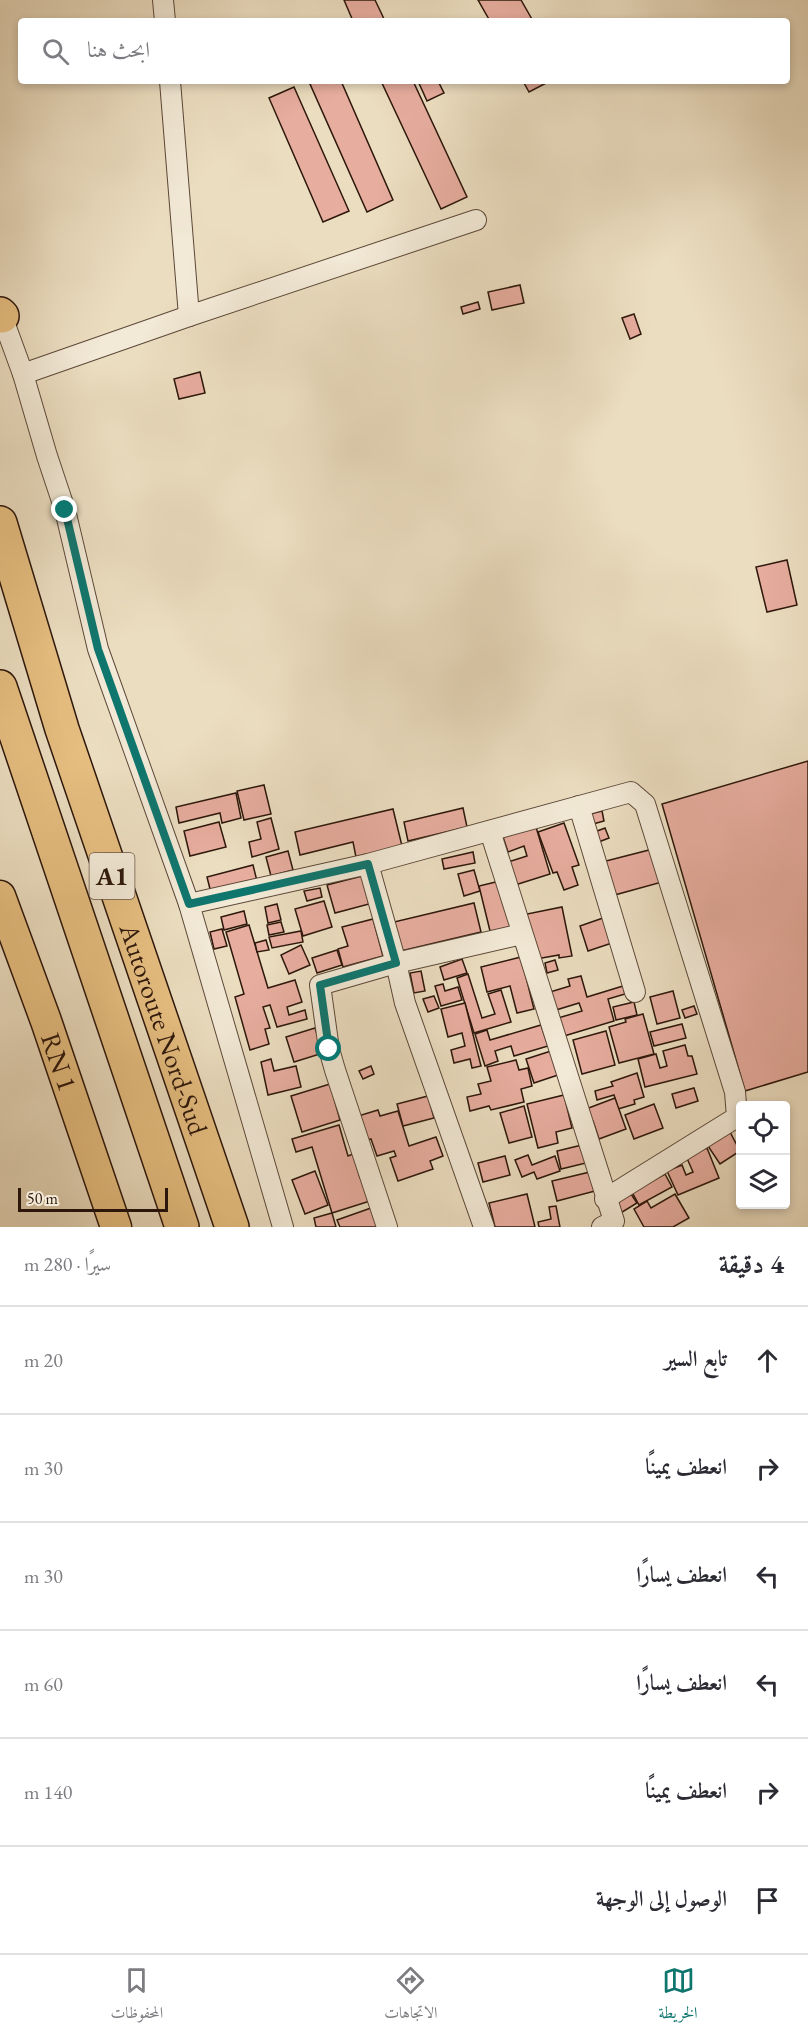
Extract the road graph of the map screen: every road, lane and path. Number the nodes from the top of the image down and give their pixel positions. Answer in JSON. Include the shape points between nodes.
{"nodes":[{"id":1,"x":163,"y":0,"type":"edge"},
{"id":2,"x":165,"y":18,"type":"edge"},
{"id":3,"x":170,"y":84,"type":"edge"},
{"id":4,"x":476,"y":220,"type":"dead end"},
{"id":5,"x":1,"y":314,"type":"edge"},
{"id":6,"x":189,"y":316,"type":"junction"},
{"id":7,"x":23,"y":374,"type":"junction"},
{"id":8,"x":0,"y":523,"type":"edge"},
{"id":9,"x":0,"y":687,"type":"edge"},
{"id":10,"x":579,"y":806,"type":"junction"},
{"id":11,"x":490,"y":831,"type":"junction"},
{"id":12,"x":368,"y":864,"type":"junction"},
{"id":13,"x":0,"y":896,"type":"edge"},
{"id":14,"x":189,"y":904,"type":"junction"},
{"id":15,"x":522,"y":934,"type":"junction"},
{"id":16,"x":396,"y":963,"type":"junction"},
{"id":17,"x":635,"y":992,"type":"dead end"},
{"id":18,"x":605,"y":1199,"type":"junction"},
{"id":19,"x":116,"y":1227,"type":"edge"},
{"id":20,"x":182,"y":1227,"type":"edge"},
{"id":21,"x":232,"y":1227,"type":"edge"},
{"id":22,"x":284,"y":1227,"type":"edge"},
{"id":23,"x":387,"y":1227,"type":"edge"},
{"id":24,"x":484,"y":1227,"type":"edge"},
{"id":25,"x":602,"y":1227,"type":"edge"}],
"edges":[{"from":1,"to":2,"type":"street"},
{"from":3,"to":6,"type":"street"},
{"from":4,"to":6,"type":"street"},
{"from":5,"to":7,"type":"street"},
{"from":6,"to":7,"type":"street"},
{"from":7,"to":14,"type":"street","via":[[65,510],[98,649]]},
{"from":8,"to":21,"type":"highway","name":"Autoroute Nord-Sud","number":"A1","via":[[62,729]]},
{"from":9,"to":20,"type":"highway","name":"Autoroute Nord-Sud","number":"A1"},
{"from":10,"to":11,"type":"street"},
{"from":10,"to":17,"type":"street"},
{"from":10,"to":18,"type":"street","via":[[631,792],[645,804],[735,1092],[737,1117]]},
{"from":11,"to":12,"type":"street"},
{"from":11,"to":15,"type":"street"},
{"from":12,"to":14,"type":"street"},
{"from":12,"to":16,"type":"street"},
{"from":13,"to":19,"type":"main road","name":"RN 1"},
{"from":14,"to":22,"type":"street"},
{"from":15,"to":16,"type":"street"},
{"from":15,"to":18,"type":"street"},
{"from":16,"to":23,"type":"street","via":[[320,985],[329,1049]]},
{"from":16,"to":24,"type":"street","via":[[405,1003]]},
{"from":18,"to":25,"type":"street","via":[[614,1221]]}]}
